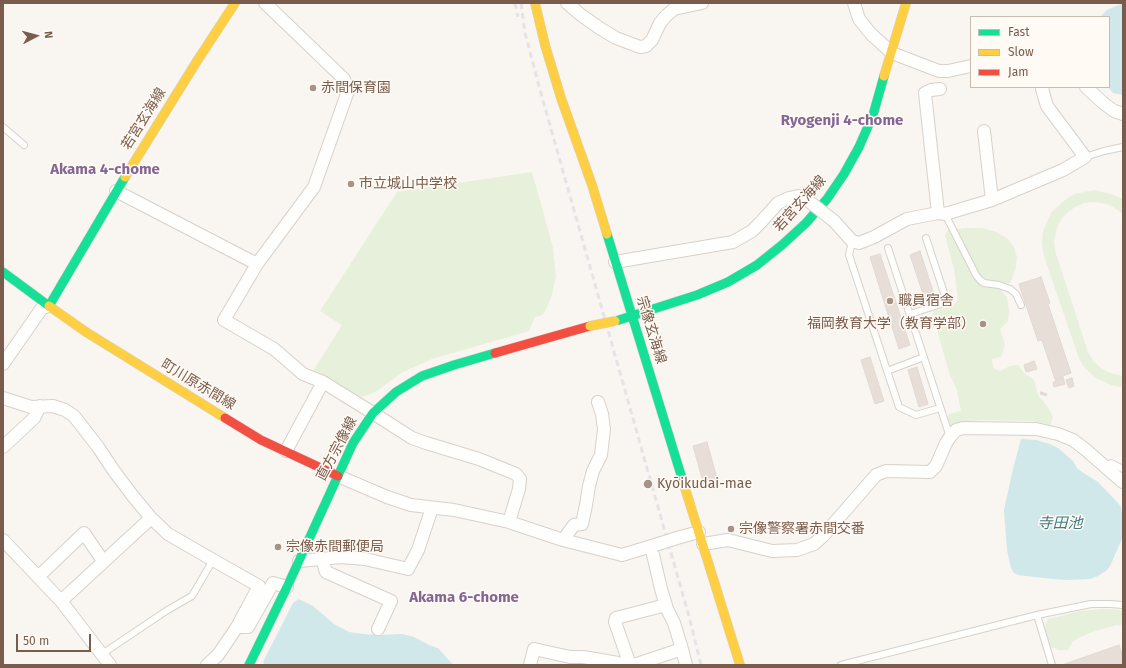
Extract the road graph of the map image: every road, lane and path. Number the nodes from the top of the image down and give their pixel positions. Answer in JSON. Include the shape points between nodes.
{"nodes":[{"id":1,"x":235,"y":3,"type":"edge"},
{"id":2,"x":266,"y":3,"type":"edge"},
{"id":3,"x":535,"y":3,"type":"edge"},
{"id":4,"x":567,"y":3,"type":"edge"},
{"id":5,"x":702,"y":3,"type":"edge"},
{"id":6,"x":854,"y":3,"type":"edge"},
{"id":7,"x":906,"y":3,"type":"edge"},
{"id":8,"x":892,"y":53,"type":"junction"},
{"id":9,"x":970,"y":66,"type":"edge"},
{"id":10,"x":1040,"y":88,"type":"edge"},
{"id":11,"x":1087,"y":88,"type":"edge"},
{"id":12,"x":940,"y":89,"type":"dead end"},
{"id":13,"x":1123,"y":114,"type":"edge"},
{"id":14,"x":3,"y":127,"type":"edge"},
{"id":15,"x":984,"y":131,"type":"dead end"},
{"id":16,"x":24,"y":145,"type":"dead end"},
{"id":17,"x":1123,"y":147,"type":"edge"},
{"id":18,"x":1085,"y":157,"type":"junction"},
{"id":19,"x":116,"y":191,"type":"junction"},
{"id":20,"x":992,"y":200,"type":"junction"},
{"id":21,"x":942,"y":214,"type":"junction"},
{"id":22,"x":926,"y":238,"type":"dead end"},
{"id":23,"x":852,"y":242,"type":"junction"},
{"id":24,"x":888,"y":248,"type":"dead end"},
{"id":25,"x":615,"y":262,"type":"junction"},
{"id":26,"x":258,"y":264,"type":"junction"},
{"id":27,"x":3,"y":272,"type":"edge"},
{"id":28,"x":1021,"y":305,"type":"dead end"},
{"id":29,"x":49,"y":306,"type":"junction"},
{"id":30,"x":910,"y":314,"type":"junction"},
{"id":31,"x":632,"y":316,"type":"junction"},
{"id":32,"x":924,"y":357,"type":"junction"},
{"id":33,"x":3,"y":364,"type":"edge"},
{"id":34,"x":887,"y":371,"type":"junction"},
{"id":35,"x":323,"y":382,"type":"junction"},
{"id":36,"x":3,"y":398,"type":"edge"},
{"id":37,"x":598,"y":402,"type":"dead end"},
{"id":38,"x":40,"y":406,"type":"junction"},
{"id":39,"x":940,"y":408,"type":"junction"},
{"id":40,"x":373,"y":413,"type":"junction"},
{"id":41,"x":950,"y":437,"type":"junction"},
{"id":42,"x":3,"y":448,"type":"edge"},
{"id":43,"x":286,"y":451,"type":"junction"},
{"id":44,"x":1105,"y":467,"type":"junction"},
{"id":45,"x":1123,"y":469,"type":"edge"},
{"id":46,"x":338,"y":476,"type":"junction"},
{"id":47,"x":1123,"y":482,"type":"edge"},
{"id":48,"x":432,"y":508,"type":"junction"},
{"id":49,"x":151,"y":518,"type":"junction"},
{"id":50,"x":509,"y":522,"type":"junction"},
{"id":51,"x":700,"y":532,"type":"junction"},
{"id":52,"x":3,"y":540,"type":"edge"},
{"id":53,"x":563,"y":540,"type":"junction"},
{"id":54,"x":703,"y":544,"type":"junction"},
{"id":55,"x":653,"y":546,"type":"junction"},
{"id":56,"x":322,"y":559,"type":"junction"},
{"id":57,"x":213,"y":560,"type":"junction"},
{"id":58,"x":104,"y":561,"type":"junction"},
{"id":59,"x":299,"y":561,"type":"junction"},
{"id":60,"x":38,"y":577,"type":"junction"},
{"id":61,"x":287,"y":587,"type":"junction"},
{"id":62,"x":61,"y":601,"type":"junction"},
{"id":63,"x":666,"y":605,"type":"junction"},
{"id":64,"x":1123,"y":605,"type":"edge"},
{"id":65,"x":1037,"y":615,"type":"junction"},
{"id":66,"x":237,"y":627,"type":"junction"},
{"id":67,"x":378,"y":629,"type":"dead end"},
{"id":68,"x":682,"y":649,"type":"junction"},
{"id":69,"x":102,"y":654,"type":"junction"},
{"id":70,"x":221,"y":660,"type":"edge"},
{"id":71,"x":110,"y":665,"type":"edge"},
{"id":72,"x":208,"y":665,"type":"edge"},
{"id":73,"x":249,"y":665,"type":"edge"},
{"id":74,"x":530,"y":665,"type":"edge"},
{"id":75,"x":621,"y":665,"type":"edge"},
{"id":76,"x":630,"y":665,"type":"edge"},
{"id":77,"x":634,"y":665,"type":"edge"},
{"id":78,"x":686,"y":665,"type":"edge"},
{"id":79,"x":740,"y":665,"type":"edge"},
{"id":80,"x":841,"y":665,"type":"edge"},
{"id":81,"x":1052,"y":665,"type":"edge"}],
"edges":[{"from":1,"to":19,"type":"main road","name":"若宮玄海線"},
{"from":2,"to":26,"type":"street","via":[[344,79],[348,91],[314,187]]},
{"from":3,"to":25,"type":"main road","name":"宗像玄海線","via":[[561,98],[592,185]]},
{"from":4,"to":5,"type":"street","via":[[601,29],[640,47],[646,46],[652,40],[660,22],[674,8]]},
{"from":6,"to":8,"type":"street","via":[[860,19],[871,34]]},
{"from":7,"to":8,"type":"main road","name":"若宮玄海線"},
{"from":8,"to":9,"type":"street","via":[[939,71]]},
{"from":8,"to":31,"type":"main road","name":"若宮玄海線","via":[[873,115],[859,147],[827,199],[806,223],[757,265],[728,282]]},
{"from":10,"to":18,"type":"street","via":[[1047,106]]},
{"from":11,"to":13,"type":"street","via":[[1102,102]]},
{"from":12,"to":21,"type":"street","via":[[925,92]]},
{"from":14,"to":16,"type":"lane"},
{"from":15,"to":20,"type":"street"},
{"from":17,"to":18,"type":"lane"},
{"from":18,"to":20,"type":"street","via":[[1063,170]]},
{"from":19,"to":26,"type":"street"},
{"from":19,"to":29,"type":"main road","name":"若宮玄海線"},
{"from":20,"to":21,"type":"street"},
{"from":21,"to":23,"type":"street","via":[[907,219],[874,237],[859,243]]},
{"from":21,"to":28,"type":"lane","via":[[980,280],[1010,289],[1016,294]]},
{"from":22,"to":30,"type":"lane","via":[[947,302]]},
{"from":23,"to":25,"type":"street","bridge":true,"via":[[834,221],[806,199],[798,196],[778,203],[752,231],[733,242]]},
{"from":23,"to":34,"type":"lane","via":[[849,255]]},
{"from":24,"to":30,"type":"lane"},
{"from":25,"to":31,"type":"main road","name":"宗像玄海線"},
{"from":26,"to":35,"type":"street","via":[[224,320],[274,349],[303,374]]},
{"from":27,"to":29,"type":"main road"},
{"from":29,"to":33,"type":"street","via":[[42,308]]},
{"from":29,"to":43,"type":"main road","name":"町川原赤間線","via":[[143,368],[261,440]]},
{"from":30,"to":32,"type":"lane"},
{"from":31,"to":40,"type":"main road","name":"直方宗像線","bridge":true,"via":[[422,376],[396,392]]},
{"from":31,"to":51,"type":"main road","name":"宗像玄海線"},
{"from":32,"to":34,"type":"lane"},
{"from":32,"to":39,"type":"lane"},
{"from":34,"to":39,"type":"lane","via":[[899,407],[916,416]]},
{"from":35,"to":40,"type":"street"},
{"from":35,"to":43,"type":"street"},
{"from":36,"to":38,"type":"street","via":[[31,407]]},
{"from":37,"to":53,"type":"street","via":[[604,429],[601,455],[593,471],[582,524],[574,525]]},
{"from":38,"to":42,"type":"street","via":[[34,418]]},
{"from":38,"to":49,"type":"street","via":[[53,406],[74,416]]},
{"from":39,"to":41,"type":"lane"},
{"from":40,"to":46,"type":"main road","name":"直方宗像線","via":[[353,443]]},
{"from":40,"to":50,"type":"street","via":[[412,438],[479,459],[516,474],[520,479],[519,489]]},
{"from":41,"to":44,"type":"street","via":[[956,430],[963,428],[1036,429],[1073,440]]},
{"from":41,"to":54,"type":"street","via":[[936,466],[930,472],[886,471],[876,475],[814,544],[797,550],[772,551],[728,540]]},
{"from":43,"to":46,"type":"main road","name":"町川原赤間線"},
{"from":44,"to":45,"type":"lane","via":[[1111,463]]},
{"from":44,"to":47,"type":"street"},
{"from":46,"to":48,"type":"street","via":[[411,505]]},
{"from":46,"to":59,"type":"main road","name":"直方宗像線"},
{"from":48,"to":50,"type":"street"},
{"from":48,"to":56,"type":"street","via":[[418,550],[408,569],[364,559]]},
{"from":49,"to":57,"type":"street","via":[[168,534]]},
{"from":49,"to":58,"type":"street"},
{"from":50,"to":53,"type":"street"},
{"from":51,"to":54,"type":"main road","name":"宗像玄海線"},
{"from":51,"to":55,"type":"street","bridge":true},
{"from":52,"to":60,"type":"street"},
{"from":53,"to":55,"type":"street","via":[[622,554]]},
{"from":54,"to":79,"type":"main road","name":"宗像玄海線"},
{"from":55,"to":63,"type":"street"},
{"from":56,"to":59,"type":"street"},
{"from":56,"to":67,"type":"street","via":[[326,572],[391,601]]},
{"from":57,"to":66,"type":"street","via":[[259,586]]},
{"from":57,"to":69,"type":"lane","via":[[192,596]]},
{"from":58,"to":60,"type":"street","via":[[84,533]]},
{"from":58,"to":62,"type":"street"},
{"from":59,"to":61,"type":"main road","name":"直方宗像線"},
{"from":60,"to":62,"type":"street"},
{"from":61,"to":66,"type":"street","via":[[273,584],[248,627]]},
{"from":61,"to":73,"type":"main road","name":"直方宗像線"},
{"from":62,"to":69,"type":"street"},
{"from":63,"to":68,"type":"street"},
{"from":63,"to":76,"type":"street","via":[[616,618],[615,622]]},
{"from":64,"to":65,"type":"lane","via":[[1091,604]]},
{"from":65,"to":80,"type":"lane"},
{"from":65,"to":81,"type":"lane"},
{"from":66,"to":70,"type":"street"},
{"from":68,"to":77,"type":"street"},
{"from":68,"to":78,"type":"street"},
{"from":69,"to":71,"type":"street"},
{"from":70,"to":72,"type":"street"},
{"from":74,"to":75,"type":"street","via":[[534,649]]}]}
